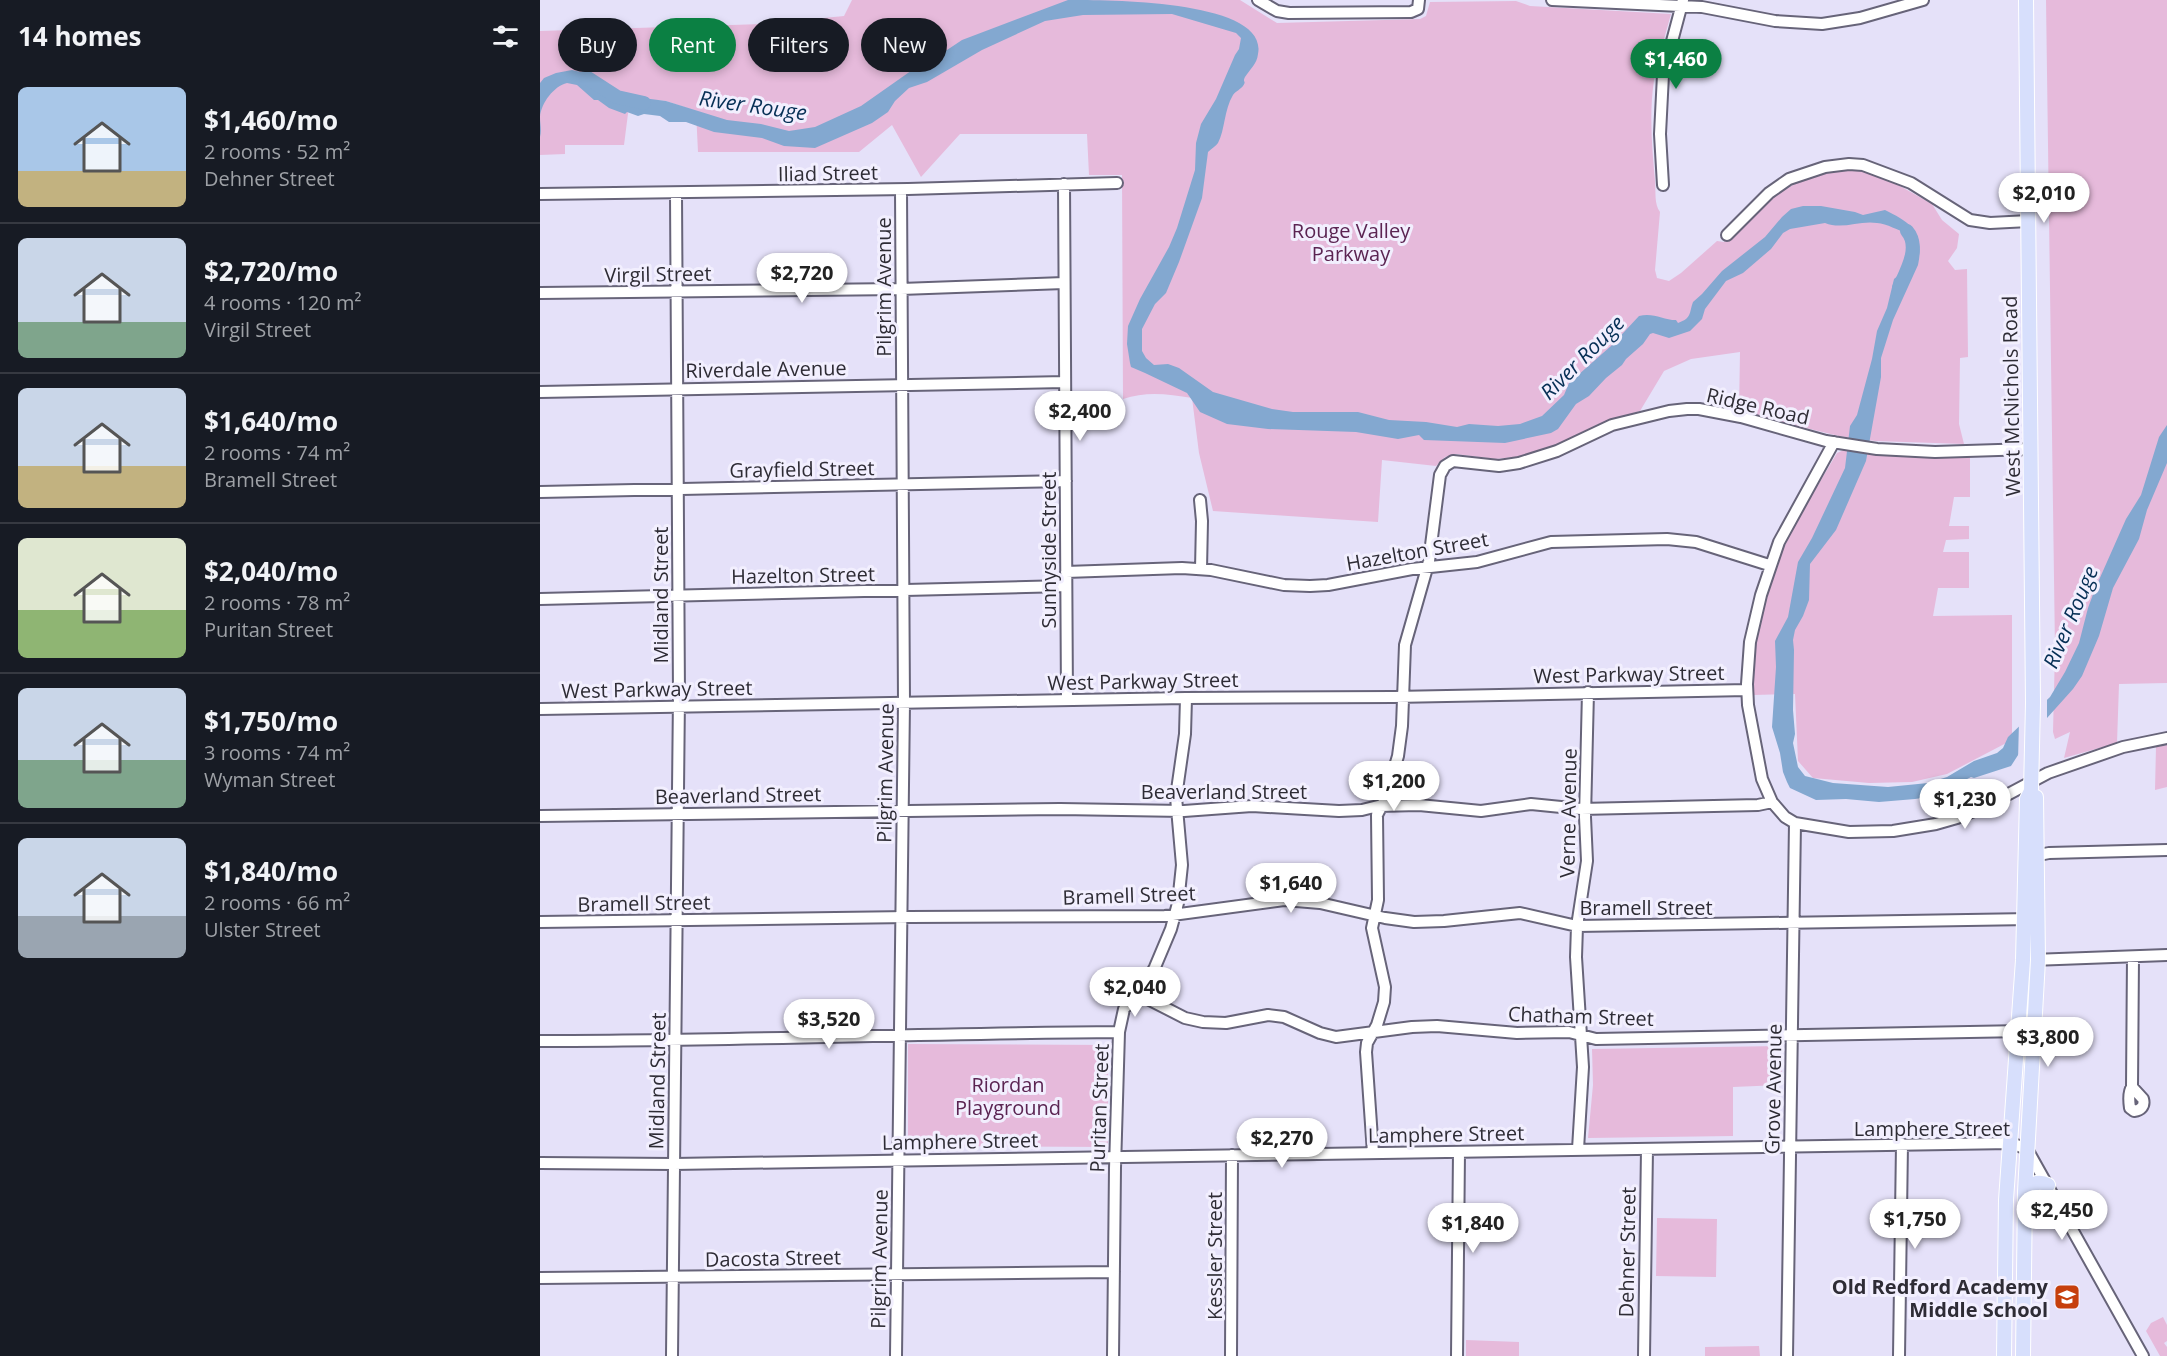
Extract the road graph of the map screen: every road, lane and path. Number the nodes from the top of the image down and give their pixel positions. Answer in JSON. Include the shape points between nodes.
{"nodes":[{"id":1,"x":1258,"y":0,"type":"edge"},
{"id":2,"x":1552,"y":0,"type":"edge"},
{"id":3,"x":1923,"y":0,"type":"edge"},
{"id":4,"x":2026,"y":0,"type":"edge"},
{"id":5,"x":1683,"y":3,"type":"edge"},
{"id":6,"x":1418,"y":5,"type":"edge"},
{"id":7,"x":1117,"y":183,"type":"dead end"},
{"id":8,"x":1064,"y":184,"type":"junction"},
{"id":9,"x":1663,"y":185,"type":"dead end"},
{"id":10,"x":901,"y":190,"type":"junction"},
{"id":11,"x":540,"y":194,"type":"edge"},
{"id":12,"x":675,"y":194,"type":"junction"},
{"id":13,"x":2029,"y":221,"type":"junction"},
{"id":14,"x":1727,"y":235,"type":"dead end"},
{"id":15,"x":1064,"y":283,"type":"junction"},
{"id":16,"x":901,"y":289,"type":"junction"},
{"id":17,"x":677,"y":291,"type":"junction"},
{"id":18,"x":540,"y":293,"type":"edge"},
{"id":19,"x":1065,"y":382,"type":"junction"},
{"id":20,"x":902,"y":385,"type":"junction"},
{"id":21,"x":677,"y":388,"type":"junction"},
{"id":22,"x":540,"y":392,"type":"edge"},
{"id":23,"x":1837,"y":443,"type":"junction"},
{"id":24,"x":2030,"y":449,"type":"junction"},
{"id":25,"x":1066,"y":481,"type":"junction"},
{"id":26,"x":902,"y":485,"type":"junction"},
{"id":27,"x":678,"y":490,"type":"junction"},
{"id":28,"x":540,"y":492,"type":"edge"},
{"id":29,"x":1200,"y":500,"type":"dead end"},
{"id":30,"x":1769,"y":565,"type":"junction"},
{"id":31,"x":1428,"y":568,"type":"junction"},
{"id":32,"x":1201,"y":569,"type":"junction"},
{"id":33,"x":1066,"y":572,"type":"junction"},
{"id":34,"x":1066,"y":586,"type":"junction"},
{"id":35,"x":903,"y":590,"type":"junction"},
{"id":36,"x":679,"y":596,"type":"junction"},
{"id":37,"x":540,"y":599,"type":"edge"},
{"id":38,"x":1747,"y":690,"type":"junction"},
{"id":39,"x":1588,"y":692,"type":"junction"},
{"id":40,"x":1403,"y":697,"type":"junction"},
{"id":41,"x":1186,"y":698,"type":"junction"},
{"id":42,"x":1067,"y":700,"type":"junction"},
{"id":43,"x":904,"y":703,"type":"junction"},
{"id":44,"x":679,"y":707,"type":"junction"},
{"id":45,"x":540,"y":709,"type":"edge"},
{"id":46,"x":2167,"y":738,"type":"edge"},
{"id":47,"x":2032,"y":782,"type":"junction"},
{"id":48,"x":1772,"y":801,"type":"junction"},
{"id":49,"x":1382,"y":806,"type":"junction"},
{"id":50,"x":1585,"y":808,"type":"junction"},
{"id":51,"x":1176,"y":810,"type":"junction"},
{"id":52,"x":903,"y":811,"type":"junction"},
{"id":53,"x":678,"y":814,"type":"junction"},
{"id":54,"x":540,"y":816,"type":"edge"},
{"id":55,"x":1795,"y":823,"type":"junction"},
{"id":56,"x":2167,"y":850,"type":"edge"},
{"id":57,"x":2032,"y":857,"type":"junction"},
{"id":58,"x":1176,"y":916,"type":"junction"},
{"id":59,"x":1375,"y":916,"type":"junction"},
{"id":60,"x":902,"y":917,"type":"junction"},
{"id":61,"x":2023,"y":919,"type":"junction"},
{"id":62,"x":2038,"y":919,"type":"junction"},
{"id":63,"x":676,"y":920,"type":"junction"},
{"id":64,"x":540,"y":922,"type":"edge"},
{"id":65,"x":1794,"y":923,"type":"junction"},
{"id":66,"x":1577,"y":926,"type":"junction"},
{"id":67,"x":2167,"y":955,"type":"edge"},
{"id":68,"x":2133,"y":957,"type":"junction"},
{"id":69,"x":2023,"y":960,"type":"junction"},
{"id":70,"x":2038,"y":960,"type":"junction"},
{"id":71,"x":1138,"y":994,"type":"junction"},
{"id":72,"x":2019,"y":1031,"type":"junction"},
{"id":73,"x":2035,"y":1031,"type":"junction"},
{"id":74,"x":1119,"y":1032,"type":"junction"},
{"id":75,"x":1373,"y":1033,"type":"junction"},
{"id":76,"x":900,"y":1034,"type":"junction"},
{"id":77,"x":1792,"y":1035,"type":"junction"},
{"id":78,"x":1581,"y":1036,"type":"junction"},
{"id":79,"x":540,"y":1041,"type":"edge"},
{"id":80,"x":675,"y":1041,"type":"junction"},
{"id":81,"x":2132,"y":1087,"type":"dead end"},
{"id":82,"x":2011,"y":1143,"type":"junction"},
{"id":83,"x":1902,"y":1144,"type":"junction"},
{"id":84,"x":1790,"y":1146,"type":"junction"},
{"id":85,"x":1578,"y":1149,"type":"junction"},
{"id":86,"x":1647,"y":1149,"type":"junction"},
{"id":87,"x":2027,"y":1149,"type":"junction"},
{"id":88,"x":1459,"y":1152,"type":"junction"},
{"id":89,"x":1373,"y":1153,"type":"junction"},
{"id":90,"x":1232,"y":1155,"type":"junction"},
{"id":91,"x":1116,"y":1158,"type":"junction"},
{"id":92,"x":898,"y":1160,"type":"junction"},
{"id":93,"x":540,"y":1163,"type":"edge"},
{"id":94,"x":674,"y":1164,"type":"junction"},
{"id":95,"x":2048,"y":1185,"type":"junction"},
{"id":96,"x":2024,"y":1196,"type":"junction"},
{"id":97,"x":2006,"y":1200,"type":"junction"},
{"id":98,"x":2006,"y":1229,"type":"junction"},
{"id":99,"x":2024,"y":1229,"type":"junction"},
{"id":100,"x":1114,"y":1272,"type":"junction"},
{"id":101,"x":897,"y":1275,"type":"junction"},
{"id":102,"x":673,"y":1277,"type":"junction"},
{"id":103,"x":540,"y":1278,"type":"edge"},
{"id":104,"x":672,"y":1356,"type":"edge"},
{"id":105,"x":896,"y":1356,"type":"edge"},
{"id":106,"x":1113,"y":1356,"type":"edge"},
{"id":107,"x":1231,"y":1356,"type":"edge"},
{"id":108,"x":1457,"y":1356,"type":"edge"},
{"id":109,"x":1644,"y":1356,"type":"edge"},
{"id":110,"x":1787,"y":1356,"type":"edge"},
{"id":111,"x":1899,"y":1356,"type":"edge"},
{"id":112,"x":2004,"y":1356,"type":"edge"},
{"id":113,"x":2023,"y":1356,"type":"edge"},
{"id":114,"x":2143,"y":1356,"type":"edge"}],
"edges":[{"from":1,"to":6,"type":"street","via":[[1282,13],[1411,12]]},
{"from":2,"to":5,"type":"street"},
{"from":3,"to":5,"type":"street","via":[[1822,24],[1775,21]]},
{"from":4,"to":13,"type":"main road","name":"West McNichols Road"},
{"from":5,"to":9,"type":"street","via":[[1663,75]]},
{"from":7,"to":8,"type":"street","name":"Iliad Street"},
{"from":8,"to":10,"type":"street","name":"Iliad Street"},
{"from":8,"to":15,"type":"street","name":"Sunnyside Street"},
{"from":10,"to":12,"type":"street","name":"Iliad Street"},
{"from":10,"to":16,"type":"street","name":"Pilgrim Avenue"},
{"from":11,"to":12,"type":"street","name":"Iliad Street"},
{"from":12,"to":17,"type":"street","name":"Midland Street"},
{"from":13,"to":14,"type":"street","via":[[1970,220],[1911,183],[1863,165],[1849,164],[1801,173],[1778,185]]},
{"from":13,"to":24,"type":"main road","name":"West McNichols Road"},
{"from":15,"to":16,"type":"street","name":"Virgil Street"},
{"from":15,"to":19,"type":"street","name":"Sunnyside Street"},
{"from":16,"to":17,"type":"street","name":"Virgil Street"},
{"from":16,"to":20,"type":"street","name":"Pilgrim Avenue"},
{"from":17,"to":18,"type":"street","name":"Virgil Street"},
{"from":17,"to":21,"type":"street","name":"Midland Street"},
{"from":19,"to":20,"type":"street","name":"Riverdale Avenue"},
{"from":19,"to":25,"type":"street","name":"Sunnyside Street"},
{"from":20,"to":21,"type":"street","name":"Riverdale Avenue"},
{"from":20,"to":26,"type":"street","name":"Pilgrim Avenue"},
{"from":21,"to":22,"type":"street","name":"Riverdale Avenue"},
{"from":21,"to":27,"type":"street","name":"Midland Street"},
{"from":23,"to":24,"type":"street","name":"Ridge Road","via":[[1935,452]]},
{"from":23,"to":30,"type":"street"},
{"from":23,"to":31,"type":"street","name":"Ridge Road","via":[[1741,417],[1687,409],[1612,425],[1557,451],[1519,463],[1499,466],[1450,462],[1440,475]]},
{"from":24,"to":47,"type":"main road","name":"West McNichols Road"},
{"from":25,"to":26,"type":"street","name":"Grayfield Street"},
{"from":25,"to":33,"type":"street","name":"Sunnyside Street"},
{"from":26,"to":27,"type":"street","name":"Grayfield Street"},
{"from":26,"to":35,"type":"street","name":"Pilgrim Avenue"},
{"from":27,"to":28,"type":"street","name":"Grayfield Street"},
{"from":27,"to":36,"type":"street","name":"Midland Street"},
{"from":29,"to":32,"type":"street"},
{"from":30,"to":31,"type":"street","name":"Hazelton Street","via":[[1696,542],[1667,539],[1551,542],[1477,562]]},
{"from":30,"to":38,"type":"street","via":[[1754,620]]},
{"from":31,"to":32,"type":"street","name":"Hazelton Street","via":[[1310,586],[1284,585]]},
{"from":31,"to":40,"type":"street","via":[[1405,645]]},
{"from":32,"to":33,"type":"street","name":"Hazelton Street"},
{"from":33,"to":34,"type":"street","name":"Sunnyside Street"},
{"from":34,"to":35,"type":"street","name":"Hazelton Street"},
{"from":34,"to":42,"type":"street","name":"Sunnyside Street"},
{"from":35,"to":36,"type":"street","name":"Hazelton Street"},
{"from":35,"to":43,"type":"street","name":"Pilgrim Avenue"},
{"from":36,"to":37,"type":"street","name":"Hazelton Street"},
{"from":36,"to":44,"type":"street","name":"Midland Street"},
{"from":38,"to":39,"type":"street","name":"West Parkway Street"},
{"from":38,"to":48,"type":"street","via":[[1762,779]]},
{"from":39,"to":40,"type":"street","name":"West Parkway Street"},
{"from":39,"to":50,"type":"street","name":"Verne Avenue"},
{"from":40,"to":41,"type":"street","name":"West Parkway Street"},
{"from":40,"to":49,"type":"street","via":[[1398,756]]},
{"from":41,"to":42,"type":"street","name":"West Parkway Street"},
{"from":41,"to":51,"type":"street","name":"Puritan Street"},
{"from":42,"to":43,"type":"street","name":"West Parkway Street"},
{"from":43,"to":44,"type":"street","name":"West Parkway Street"},
{"from":43,"to":52,"type":"street","name":"Pilgrim Avenue"},
{"from":44,"to":45,"type":"street","name":"West Parkway Street"},
{"from":44,"to":53,"type":"street","name":"Midland Street"},
{"from":46,"to":47,"type":"street","via":[[2105,752]]},
{"from":47,"to":55,"type":"street","via":[[1989,806],[1936,824],[1893,831],[1849,832]]},
{"from":47,"to":57,"type":"main road","name":"West McNichols Road","via":[[2027,799]]},
{"from":48,"to":50,"type":"street","name":"Beaverland Street","via":[[1758,805]]},
{"from":48,"to":55,"type":"street"},
{"from":49,"to":50,"type":"street","name":"Beaverland Street","via":[[1481,811],[1541,804]]},
{"from":49,"to":51,"type":"street","name":"Beaverland Street","via":[[1338,811],[1252,806]]},
{"from":49,"to":59,"type":"street","via":[[1377,815]]},
{"from":50,"to":66,"type":"street","name":"Verne Avenue","via":[[1587,861]]},
{"from":51,"to":52,"type":"street","name":"Beaverland Street"},
{"from":51,"to":58,"type":"street","name":"Puritan Street","via":[[1182,875]]},
{"from":52,"to":53,"type":"street","name":"Beaverland Street"},
{"from":52,"to":60,"type":"street","name":"Pilgrim Avenue"},
{"from":53,"to":54,"type":"street","name":"Beaverland Street"},
{"from":53,"to":63,"type":"street","name":"Midland Street"},
{"from":55,"to":65,"type":"street","name":"Grove Avenue"},
{"from":56,"to":57,"type":"street","via":[[2049,853]]},
{"from":57,"to":61,"type":"main road","name":"West McNichols Road"},
{"from":57,"to":62,"type":"main road","name":"West McNichols Road"},
{"from":58,"to":59,"type":"street","name":"Bramell Street","via":[[1284,900],[1320,903]]},
{"from":58,"to":60,"type":"street","name":"Bramell Street"},
{"from":58,"to":71,"type":"street","name":"Puritan Street","via":[[1155,967]]},
{"from":59,"to":66,"type":"street","name":"Bramell Street","via":[[1414,922],[1520,913]]},
{"from":59,"to":75,"type":"street","via":[[1372,928],[1385,987]]},
{"from":60,"to":63,"type":"street","name":"Bramell Street"},
{"from":60,"to":76,"type":"street","name":"Pilgrim Avenue"},
{"from":61,"to":62,"type":"street","name":"Bramell Street"},
{"from":61,"to":65,"type":"street","name":"Bramell Street"},
{"from":61,"to":69,"type":"main road","name":"West McNichols Road"},
{"from":62,"to":70,"type":"main road","name":"West McNichols Road"},
{"from":63,"to":64,"type":"street","name":"Bramell Street"},
{"from":63,"to":80,"type":"street","name":"Midland Street"},
{"from":65,"to":66,"type":"street","name":"Bramell Street"},
{"from":65,"to":77,"type":"street","name":"Grove Avenue"},
{"from":66,"to":78,"type":"street","name":"Verne Avenue"},
{"from":67,"to":68,"type":"street"},
{"from":68,"to":70,"type":"street"},
{"from":68,"to":81,"type":"street"},
{"from":69,"to":70,"type":"street"},
{"from":69,"to":72,"type":"main road","name":"West McNichols Road"},
{"from":70,"to":73,"type":"main road","name":"West McNichols Road"},
{"from":71,"to":74,"type":"street","name":"Puritan Street","via":[[1124,1009]]},
{"from":71,"to":75,"type":"street","name":"Chatham Street","via":[[1203,1023],[1268,1015],[1284,1017],[1336,1037]]},
{"from":72,"to":73,"type":"street","name":"Chatham Street"},
{"from":72,"to":77,"type":"street","name":"Chatham Street"},
{"from":72,"to":82,"type":"main road","name":"West McNichols Road"},
{"from":73,"to":87,"type":"main road","name":"West McNichols Road"},
{"from":74,"to":76,"type":"street"},
{"from":74,"to":91,"type":"street","name":"Puritan Street"},
{"from":75,"to":78,"type":"street","name":"Chatham Street","via":[[1437,1026],[1517,1033],[1569,1032]]},
{"from":75,"to":89,"type":"street","via":[[1367,1043],[1366,1063]]},
{"from":76,"to":80,"type":"street"},
{"from":76,"to":92,"type":"street","name":"Pilgrim Avenue"},
{"from":77,"to":78,"type":"street","name":"Chatham Street","via":[[1596,1039]]},
{"from":77,"to":84,"type":"street","name":"Grove Avenue"},
{"from":78,"to":85,"type":"street","name":"Verne Avenue"},
{"from":79,"to":80,"type":"street"},
{"from":80,"to":94,"type":"street","name":"Midland Street"},
{"from":82,"to":83,"type":"street","name":"Lamphere Street"},
{"from":82,"to":87,"type":"street","name":"Lamphere Street"},
{"from":82,"to":97,"type":"main road","name":"West McNichols Road"},
{"from":83,"to":84,"type":"street","name":"Lamphere Street"},
{"from":83,"to":111,"type":"street"},
{"from":84,"to":86,"type":"street","name":"Lamphere Street"},
{"from":84,"to":110,"type":"street","name":"Grove Avenue"},
{"from":85,"to":86,"type":"street","name":"Lamphere Street"},
{"from":85,"to":88,"type":"street","name":"Lamphere Street"},
{"from":86,"to":109,"type":"street","name":"Dehner Street"},
{"from":87,"to":95,"type":"street"},
{"from":87,"to":96,"type":"main road","name":"West McNichols Road"},
{"from":88,"to":89,"type":"street","name":"Lamphere Street"},
{"from":88,"to":108,"type":"street"},
{"from":89,"to":90,"type":"street","name":"Lamphere Street"},
{"from":90,"to":91,"type":"street","name":"Lamphere Street"},
{"from":90,"to":107,"type":"street","name":"Kessler Street"},
{"from":91,"to":92,"type":"street","name":"Lamphere Street"},
{"from":91,"to":100,"type":"street","name":"Puritan Street"},
{"from":92,"to":94,"type":"street","name":"Lamphere Street"},
{"from":92,"to":101,"type":"street","name":"Pilgrim Avenue"},
{"from":93,"to":94,"type":"street","name":"Lamphere Street"},
{"from":94,"to":102,"type":"street","name":"Midland Street"},
{"from":95,"to":96,"type":"main road","via":[[2033,1184]]},
{"from":95,"to":114,"type":"street"},
{"from":96,"to":97,"type":"main road"},
{"from":96,"to":99,"type":"main road","name":"West McNichols Road"},
{"from":97,"to":98,"type":"main road","name":"West McNichols Road"},
{"from":98,"to":99,"type":"main road"},
{"from":98,"to":112,"type":"main road","name":"West McNichols Road"},
{"from":99,"to":113,"type":"main road","name":"West McNichols Road"},
{"from":100,"to":101,"type":"street","name":"Dacosta Street"},
{"from":100,"to":106,"type":"street","name":"Puritan Street"},
{"from":101,"to":102,"type":"street","name":"Dacosta Street"},
{"from":101,"to":105,"type":"street","name":"Pilgrim Avenue"},
{"from":102,"to":103,"type":"street","name":"Dacosta Street"},
{"from":102,"to":104,"type":"street","name":"Midland Street"}]}
